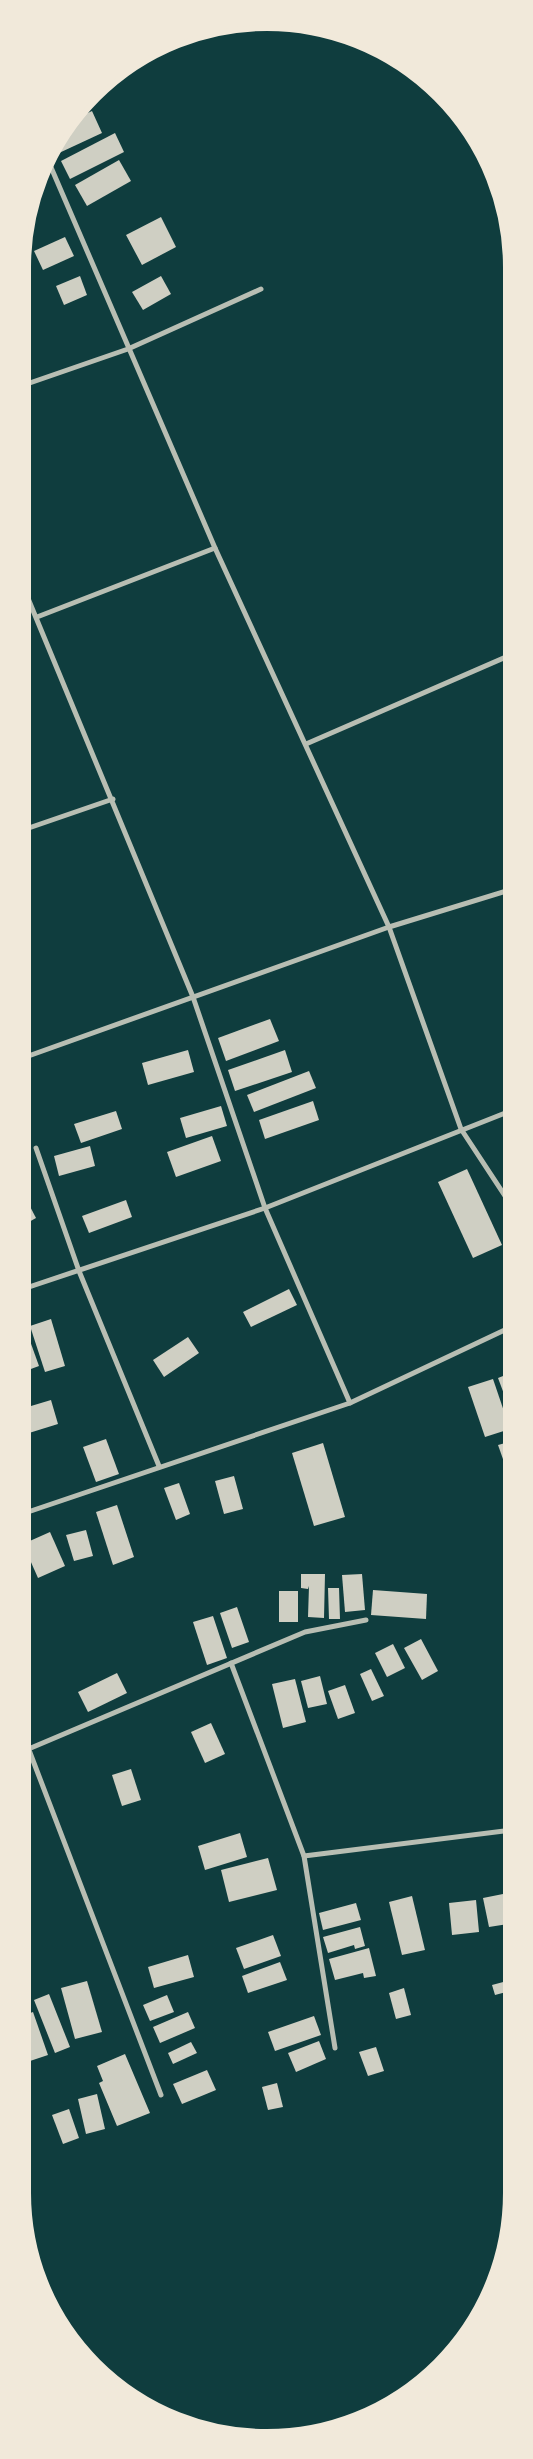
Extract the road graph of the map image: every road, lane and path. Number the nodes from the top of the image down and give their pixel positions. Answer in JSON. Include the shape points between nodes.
{"nodes":[{"id":1,"x":50,"y":166,"type":"edge"},
{"id":2,"x":261,"y":289,"type":"dead end"},
{"id":3,"x":128,"y":349,"type":"junction"},
{"id":4,"x":28,"y":384,"type":"edge"},
{"id":5,"x":215,"y":548,"type":"junction"},
{"id":6,"x":28,"y":597,"type":"edge"},
{"id":7,"x":37,"y":617,"type":"junction"},
{"id":8,"x":506,"y":657,"type":"edge"},
{"id":9,"x":306,"y":744,"type":"junction"},
{"id":10,"x":113,"y":799,"type":"junction"},
{"id":11,"x":28,"y":828,"type":"edge"},
{"id":12,"x":506,"y":891,"type":"edge"},
{"id":13,"x":389,"y":926,"type":"junction"},
{"id":14,"x":193,"y":997,"type":"junction"},
{"id":15,"x":28,"y":1056,"type":"edge"},
{"id":16,"x":506,"y":1113,"type":"edge"},
{"id":17,"x":461,"y":1129,"type":"junction"},
{"id":18,"x":36,"y":1148,"type":"dead end"},
{"id":19,"x":506,"y":1197,"type":"edge"},
{"id":20,"x":265,"y":1208,"type":"junction"},
{"id":21,"x":79,"y":1271,"type":"junction"},
{"id":22,"x":28,"y":1287,"type":"edge"},
{"id":23,"x":506,"y":1329,"type":"edge"},
{"id":24,"x":350,"y":1403,"type":"junction"},
{"id":25,"x":158,"y":1466,"type":"junction"},
{"id":26,"x":28,"y":1512,"type":"edge"},
{"id":27,"x":366,"y":1620,"type":"dead end"},
{"id":28,"x":231,"y":1663,"type":"junction"},
{"id":29,"x":29,"y":1750,"type":"joint"},
{"id":30,"x":506,"y":1831,"type":"edge"},
{"id":31,"x":304,"y":1856,"type":"junction"},
{"id":32,"x":335,"y":2048,"type":"dead end"},
{"id":33,"x":161,"y":2095,"type":"dead end"}],
"edges":[{"from":1,"to":3,"type":"street"},
{"from":2,"to":3,"type":"street"},
{"from":3,"to":4,"type":"street"},
{"from":3,"to":5,"type":"street"},
{"from":5,"to":7,"type":"street"},
{"from":5,"to":9,"type":"street"},
{"from":6,"to":7,"type":"street"},
{"from":7,"to":10,"type":"street"},
{"from":8,"to":9,"type":"street"},
{"from":9,"to":13,"type":"street"},
{"from":10,"to":11,"type":"street"},
{"from":10,"to":14,"type":"street"},
{"from":12,"to":13,"type":"street"},
{"from":13,"to":14,"type":"street"},
{"from":13,"to":17,"type":"street"},
{"from":14,"to":15,"type":"street"},
{"from":14,"to":20,"type":"street"},
{"from":16,"to":17,"type":"street"},
{"from":17,"to":19,"type":"street"},
{"from":17,"to":20,"type":"street"},
{"from":18,"to":21,"type":"street"},
{"from":20,"to":21,"type":"street"},
{"from":20,"to":24,"type":"street"},
{"from":21,"to":22,"type":"street"},
{"from":21,"to":25,"type":"street"},
{"from":23,"to":24,"type":"street"},
{"from":24,"to":25,"type":"street"},
{"from":25,"to":26,"type":"street"},
{"from":27,"to":28,"type":"street","via":[[305,1632]]},
{"from":28,"to":29,"type":"street"},
{"from":28,"to":31,"type":"street"},
{"from":29,"to":33,"type":"street"},
{"from":30,"to":31,"type":"street"},
{"from":31,"to":32,"type":"street"}]}
